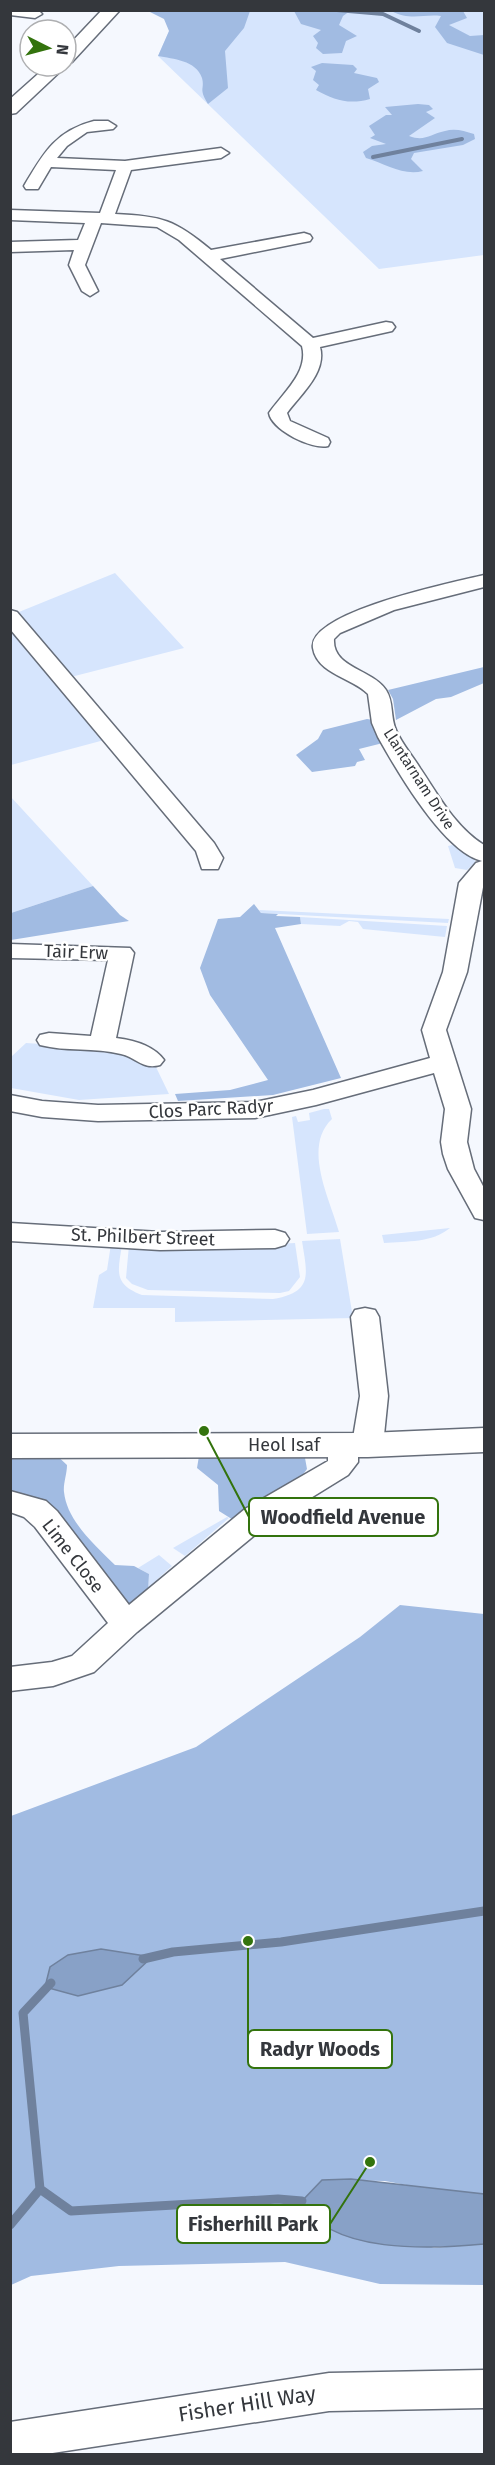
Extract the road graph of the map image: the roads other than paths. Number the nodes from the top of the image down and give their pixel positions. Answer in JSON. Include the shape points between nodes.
{"nodes":[{"id":1,"x":112,"y":10,"type":"edge"},
{"id":2,"x":10,"y":11,"type":"edge"},
{"id":3,"x":35,"y":14,"type":"dead end"},
{"id":4,"x":78,"y":45,"type":"edge"},
{"id":5,"x":44,"y":78,"type":"edge"},
{"id":6,"x":10,"y":109,"type":"edge"},
{"id":7,"x":108,"y":126,"type":"dead end"},
{"id":8,"x":221,"y":153,"type":"dead end"},
{"id":9,"x":46,"y":162,"type":"junction"},
{"id":10,"x":125,"y":166,"type":"junction"},
{"id":11,"x":32,"y":186,"type":"dead end"},
{"id":12,"x":10,"y":215,"type":"edge"},
{"id":13,"x":101,"y":218,"type":"junction"},
{"id":14,"x":304,"y":238,"type":"dead end"},
{"id":15,"x":84,"y":245,"type":"junction"},
{"id":16,"x":10,"y":247,"type":"edge"},
{"id":17,"x":207,"y":256,"type":"junction"},
{"id":18,"x":90,"y":291,"type":"dead end"},
{"id":19,"x":386,"y":327,"type":"dead end"},
{"id":20,"x":310,"y":344,"type":"junction"},
{"id":21,"x":321,"y":442,"type":"dead end"},
{"id":22,"x":484,"y":581,"type":"edge"},
{"id":23,"x":10,"y":616,"type":"edge"},
{"id":24,"x":484,"y":855,"type":"edge"},
{"id":25,"x":210,"y":864,"type":"dead end"},
{"id":26,"x":484,"y":868,"type":"edge"},
{"id":27,"x":10,"y":951,"type":"edge"},
{"id":28,"x":49,"y":1040,"type":"dead end"},
{"id":29,"x":102,"y":1044,"type":"junction"},
{"id":30,"x":151,"y":1060,"type":"dead end"},
{"id":31,"x":442,"y":1063,"type":"junction"},
{"id":32,"x":10,"y":1103,"type":"edge"},
{"id":33,"x":484,"y":1212,"type":"edge"},
{"id":34,"x":10,"y":1232,"type":"edge"},
{"id":35,"x":275,"y":1239,"type":"dead end"},
{"id":36,"x":365,"y":1317,"type":"dead end"},
{"id":37,"x":484,"y":1440,"type":"edge"},
{"id":38,"x":355,"y":1445,"type":"junction"},
{"id":39,"x":10,"y":1446,"type":"edge"},
{"id":40,"x":10,"y":1501,"type":"edge"},
{"id":41,"x":126,"y":1624,"type":"junction"},
{"id":42,"x":10,"y":1679,"type":"edge"},
{"id":43,"x":484,"y":2389,"type":"edge"},
{"id":44,"x":10,"y":2441,"type":"edge"}],
"edges":[{"from":1,"to":4,"type":"main road"},
{"from":2,"to":3,"type":"street"},
{"from":5,"to":6,"type":"main road"},
{"from":7,"to":9,"type":"street","via":[[77,129]]},
{"from":8,"to":10,"type":"street"},
{"from":9,"to":10,"type":"street"},
{"from":9,"to":11,"type":"street"},
{"from":10,"to":13,"type":"street"},
{"from":12,"to":13,"type":"street"},
{"from":13,"to":15,"type":"street"},
{"from":13,"to":17,"type":"street","via":[[162,224]]},
{"from":14,"to":17,"type":"street"},
{"from":15,"to":16,"type":"street"},
{"from":15,"to":18,"type":"street","via":[[77,265]]},
{"from":17,"to":20,"type":"street"},
{"from":19,"to":20,"type":"street"},
{"from":20,"to":21,"type":"street","via":[[314,358],[311,368],[283,406],[279,419]]},
{"from":22,"to":24,"type":"street","name":"Llantarnam Drive","via":[[387,606],[333,629],[322,641],[325,652],[341,669],[375,688],[384,728],[439,814],[456,835]]},
{"from":23,"to":25,"type":"street","via":[[206,848],[212,858]]},
{"from":26,"to":31,"type":"street","via":[[471,883],[455,972],[436,1022]]},
{"from":27,"to":29,"type":"street","name":"Tair Erw","via":[[122,953]]},
{"from":28,"to":29,"type":"street"},
{"from":29,"to":30,"type":"street","via":[[129,1047]]},
{"from":31,"to":32,"type":"street","name":"Clos Parc Radyr","via":[[316,1098],[255,1110],[98,1113]]},
{"from":31,"to":33,"type":"street","via":[[458,1108],[456,1154]]},
{"from":34,"to":35,"type":"street","name":"St. Philbert Street","via":[[160,1241]]},
{"from":36,"to":38,"type":"street","via":[[374,1396],[368,1431]]},
{"from":37,"to":38,"type":"main road","name":"Heol Isaf"},
{"from":38,"to":39,"type":"main road","name":"Heol Isaf"},
{"from":38,"to":41,"type":"street","via":[[338,1468],[256,1517]]},
{"from":40,"to":41,"type":"street","name":"Lime Close","via":[[35,1509],[46,1519]]},
{"from":41,"to":42,"type":"street","via":[[83,1664],[53,1674]]},
{"from":43,"to":44,"type":"street","name":"Fisher Hill Way","via":[[329,2392]]}]}
